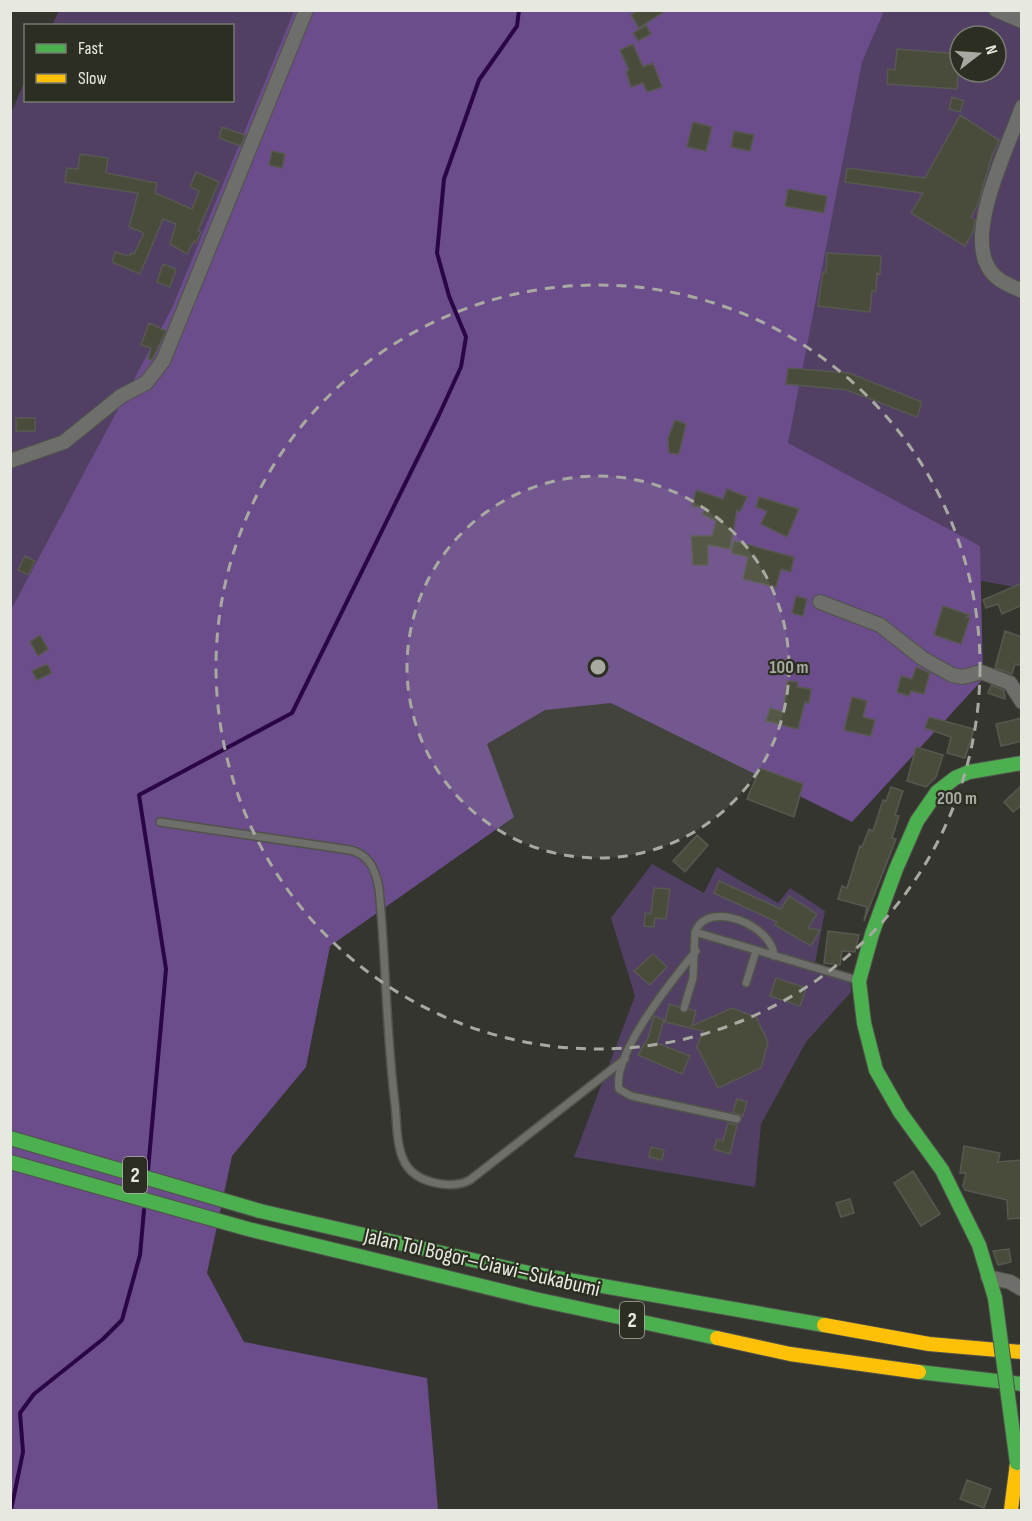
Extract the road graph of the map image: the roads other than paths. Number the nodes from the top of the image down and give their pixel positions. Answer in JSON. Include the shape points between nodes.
{"nodes":[{"id":1,"x":306,"y":10,"type":"edge"},
{"id":2,"x":996,"y":10,"type":"edge"},
{"id":3,"x":1022,"y":21,"type":"edge"},
{"id":4,"x":1022,"y":107,"type":"edge"},
{"id":5,"x":1022,"y":291,"type":"edge"},
{"id":6,"x":10,"y":461,"type":"edge"},
{"id":7,"x":820,"y":602,"type":"dead end"},
{"id":8,"x":1022,"y":702,"type":"edge"},
{"id":9,"x":1022,"y":763,"type":"edge"},
{"id":10,"x":160,"y":822,"type":"dead end"},
{"id":11,"x":695,"y":932,"type":"junction"},
{"id":12,"x":696,"y":951,"type":"junction"},
{"id":13,"x":756,"y":951,"type":"junction"},
{"id":14,"x":774,"y":956,"type":"junction"},
{"id":15,"x":859,"y":981,"type":"junction"},
{"id":16,"x":746,"y":983,"type":"dead end"},
{"id":17,"x":684,"y":1008,"type":"dead end"},
{"id":18,"x":625,"y":1059,"type":"junction"},
{"id":19,"x":737,"y":1119,"type":"dead end"},
{"id":20,"x":10,"y":1138,"type":"edge"},
{"id":21,"x":10,"y":1162,"type":"edge"},
{"id":22,"x":988,"y":1277,"type":"junction"},
{"id":23,"x":1022,"y":1289,"type":"edge"},
{"id":24,"x":1022,"y":1352,"type":"edge"},
{"id":25,"x":1022,"y":1384,"type":"edge"},
{"id":26,"x":1015,"y":1505,"type":"edge"}],
"edges":[{"from":1,"to":6,"type":"street","via":[[163,361],[146,383],[121,396],[64,442]]},
{"from":2,"to":3,"type":"street"},
{"from":4,"to":5,"type":"street","via":[[988,202],[982,237],[989,269],[997,278]]},
{"from":7,"to":8,"type":"street","via":[[880,625],[922,658],[952,675],[963,677],[981,672],[1010,683]]},
{"from":9,"to":15,"type":"main road","via":[[969,772],[937,792],[917,821],[900,860]]},
{"from":10,"to":18,"type":"lane","via":[[350,850],[362,854],[369,862],[379,889],[389,1060],[400,1147],[405,1163],[420,1176],[445,1185],[470,1180]]},
{"from":11,"to":12,"type":"lane"},
{"from":11,"to":13,"type":"lane"},
{"from":11,"to":14,"type":"lane","via":[[705,920],[726,917],[763,935]]},
{"from":12,"to":17,"type":"lane","via":[[692,988]]},
{"from":12,"to":18,"type":"lane","via":[[654,1006]]},
{"from":13,"to":14,"type":"lane"},
{"from":13,"to":16,"type":"lane"},
{"from":14,"to":15,"type":"lane"},
{"from":15,"to":22,"type":"main road","via":[[876,1070],[900,1112],[942,1170],[979,1245]]},
{"from":18,"to":19,"type":"lane","via":[[618,1086],[625,1094]]},
{"from":20,"to":24,"type":"main road","name":"Jalan Tol Bogor–Ciawi–Sukabumi","number":"2","via":[[260,1211],[540,1275],[929,1344]]},
{"from":21,"to":25,"type":"main road","name":"Jalan Tol Bogor–Ciawi–Sukabumi","number":"2","via":[[248,1229],[535,1299],[790,1354]]},
{"from":22,"to":23,"type":"street","via":[[1010,1281]]},
{"from":22,"to":26,"type":"main road","bridge":true,"via":[[995,1298],[1017,1463]]}]}
